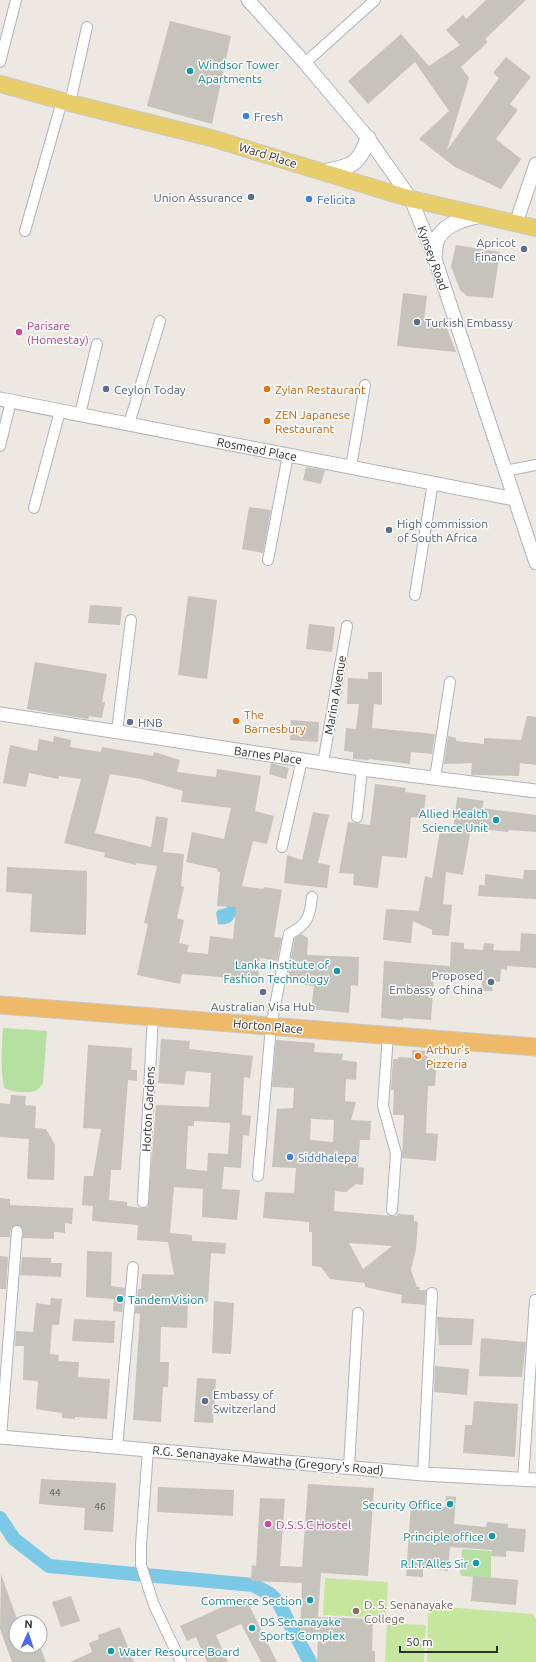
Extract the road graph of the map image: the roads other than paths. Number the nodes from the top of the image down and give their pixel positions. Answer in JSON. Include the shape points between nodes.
{"nodes":[{"id":1,"x":16,"y":0,"type":"edge"},
{"id":2,"x":248,"y":0,"type":"edge"},
{"id":3,"x":375,"y":0,"type":"edge"},
{"id":4,"x":87,"y":27,"type":"dead end"},
{"id":5,"x":0,"y":62,"type":"edge"},
{"id":6,"x":305,"y":63,"type":"junction"},
{"id":7,"x":0,"y":84,"type":"edge"},
{"id":8,"x":66,"y":102,"type":"junction"},
{"id":9,"x":368,"y":138,"type":"junction"},
{"id":10,"x":536,"y":164,"type":"edge"},
{"id":11,"x":323,"y":172,"type":"junction"},
{"id":12,"x":411,"y":199,"type":"junction"},
{"id":13,"x":484,"y":215,"type":"junction"},
{"id":14,"x":516,"y":223,"type":"junction"},
{"id":15,"x":536,"y":228,"type":"edge"},
{"id":16,"x":25,"y":231,"type":"dead end"},
{"id":17,"x":434,"y":256,"type":"junction"},
{"id":18,"x":160,"y":320,"type":"dead end"},
{"id":19,"x":96,"y":344,"type":"dead end"},
{"id":20,"x":366,"y":385,"type":"dead end"},
{"id":21,"x":6,"y":400,"type":"edge"},
{"id":22,"x":60,"y":411,"type":"junction"},
{"id":23,"x":80,"y":414,"type":"junction"},
{"id":24,"x":129,"y":424,"type":"junction"},
{"id":25,"x":0,"y":446,"type":"edge"},
{"id":26,"x":288,"y":455,"type":"junction"},
{"id":27,"x":536,"y":465,"type":"edge"},
{"id":28,"x":351,"y":467,"type":"junction"},
{"id":29,"x":505,"y":471,"type":"junction"},
{"id":30,"x":433,"y":482,"type":"junction"},
{"id":31,"x":514,"y":499,"type":"junction"},
{"id":32,"x":34,"y":508,"type":"dead end"},
{"id":33,"x":535,"y":555,"type":"edge"},
{"id":34,"x":268,"y":560,"type":"dead end"},
{"id":35,"x":415,"y":595,"type":"dead end"},
{"id":36,"x":131,"y":620,"type":"dead end"},
{"id":37,"x":347,"y":626,"type":"dead end"},
{"id":38,"x":450,"y":682,"type":"dead end"},
{"id":39,"x":0,"y":714,"type":"edge"},
{"id":40,"x":117,"y":731,"type":"junction"},
{"id":41,"x":302,"y":760,"type":"junction"},
{"id":42,"x":323,"y":763,"type":"junction"},
{"id":43,"x":362,"y":769,"type":"junction"},
{"id":44,"x":435,"y":778,"type":"junction"},
{"id":45,"x":536,"y":791,"type":"edge"},
{"id":46,"x":357,"y":816,"type":"dead end"},
{"id":47,"x":282,"y":848,"type":"dead end"},
{"id":48,"x":312,"y":897,"type":"dead end"},
{"id":49,"x":0,"y":1005,"type":"edge"},
{"id":50,"x":153,"y":1016,"type":"junction"},
{"id":51,"x":270,"y":1026,"type":"junction"},
{"id":52,"x":388,"y":1035,"type":"junction"},
{"id":53,"x":536,"y":1047,"type":"edge"},
{"id":54,"x":258,"y":1176,"type":"dead end"},
{"id":55,"x":143,"y":1202,"type":"dead end"},
{"id":56,"x":392,"y":1210,"type":"dead end"},
{"id":57,"x":17,"y":1231,"type":"dead end"},
{"id":58,"x":133,"y":1267,"type":"dead end"},
{"id":59,"x":432,"y":1293,"type":"dead end"},
{"id":60,"x":535,"y":1300,"type":"dead end"},
{"id":61,"x":358,"y":1313,"type":"dead end"},
{"id":62,"x":0,"y":1437,"type":"edge"},
{"id":63,"x":117,"y":1448,"type":"junction"},
{"id":64,"x":148,"y":1450,"type":"junction"},
{"id":65,"x":349,"y":1467,"type":"junction"},
{"id":66,"x":423,"y":1474,"type":"junction"},
{"id":67,"x":523,"y":1480,"type":"junction"},
{"id":68,"x":536,"y":1480,"type":"edge"},
{"id":69,"x":181,"y":1662,"type":"edge"}],
"edges":[{"from":1,"to":5,"type":"street"},
{"from":2,"to":6,"type":"street","name":"Kynsey Road"},
{"from":3,"to":6,"type":"street"},
{"from":4,"to":8,"type":"street"},
{"from":6,"to":9,"type":"street","name":"Kynsey Road"},
{"from":7,"to":8,"type":"main road","name":"Ward Place"},
{"from":8,"to":11,"type":"main road","name":"Ward Place","via":[[211,138]]},
{"from":8,"to":16,"type":"street"},
{"from":9,"to":11,"type":"main road","via":[[364,153],[353,165]]},
{"from":9,"to":12,"type":"street","name":"Kynsey Road"},
{"from":10,"to":14,"type":"street"},
{"from":11,"to":12,"type":"main road","name":"Ward Place"},
{"from":12,"to":13,"type":"main road","name":"Ward Place"},
{"from":12,"to":17,"type":"street","name":"Kynsey Road"},
{"from":13,"to":14,"type":"main road","name":"Ward Place"},
{"from":13,"to":17,"type":"main road","via":[[466,218],[449,226],[437,238]]},
{"from":14,"to":15,"type":"main road","name":"Ward Place"},
{"from":17,"to":29,"type":"street","name":"Kynsey Road"},
{"from":18,"to":24,"type":"street"},
{"from":19,"to":23,"type":"street"},
{"from":20,"to":28,"type":"street"},
{"from":21,"to":22,"type":"street","name":"Rosmead Place"},
{"from":21,"to":25,"type":"street"},
{"from":22,"to":23,"type":"street","name":"Rosmead Place"},
{"from":22,"to":32,"type":"street"},
{"from":23,"to":24,"type":"street","name":"Rosmead Place"},
{"from":24,"to":26,"type":"street","name":"Rosmead Place"},
{"from":26,"to":28,"type":"street","name":"Rosmead Place"},
{"from":26,"to":34,"type":"street"},
{"from":27,"to":29,"type":"street"},
{"from":28,"to":30,"type":"street","name":"Rosmead Place"},
{"from":29,"to":31,"type":"street","name":"Kynsey Road"},
{"from":30,"to":31,"type":"street","name":"Rosmead Place"},
{"from":30,"to":35,"type":"street"},
{"from":31,"to":33,"type":"street","name":"Kynsey Road"},
{"from":36,"to":40,"type":"street"},
{"from":37,"to":42,"type":"street","name":"Marina Avenue"},
{"from":38,"to":44,"type":"street"},
{"from":39,"to":40,"type":"street","name":"Barnes Place"},
{"from":40,"to":41,"type":"street","name":"Barnes Place"},
{"from":41,"to":42,"type":"street","name":"Barnes Place"},
{"from":41,"to":47,"type":"street"},
{"from":42,"to":43,"type":"street","name":"Barnes Place"},
{"from":43,"to":44,"type":"street","name":"Barnes Place"},
{"from":43,"to":46,"type":"street"},
{"from":44,"to":45,"type":"street","name":"Barnes Place"},
{"from":48,"to":51,"type":"street","via":[[310,915],[301,928],[289,934]]},
{"from":49,"to":50,"type":"highway","name":"Horton Place"},
{"from":50,"to":51,"type":"highway","name":"Horton Place"},
{"from":50,"to":55,"type":"street","name":"Horton Gardens"},
{"from":51,"to":52,"type":"highway","name":"Horton Place"},
{"from":51,"to":54,"type":"street"},
{"from":52,"to":53,"type":"highway","name":"Horton Place"},
{"from":52,"to":56,"type":"street","via":[[383,1106],[396,1153]]},
{"from":57,"to":62,"type":"street"},
{"from":58,"to":63,"type":"street"},
{"from":59,"to":66,"type":"street"},
{"from":60,"to":67,"type":"street"},
{"from":61,"to":65,"type":"street"},
{"from":62,"to":63,"type":"street","name":"R.G. Senanayake Mawatha (Gregory's Road)"},
{"from":63,"to":64,"type":"street","name":"R.G. Senanayake Mawatha (Gregory's Road)"},
{"from":64,"to":65,"type":"street","name":"R.G. Senanayake Mawatha (Gregory's Road)"},
{"from":64,"to":69,"type":"street","via":[[141,1565],[154,1605]]},
{"from":65,"to":66,"type":"street","name":"R.G. Senanayake Mawatha (Gregory's Road)"},
{"from":66,"to":67,"type":"street","name":"R.G. Senanayake Mawatha (Gregory's Road)"},
{"from":67,"to":68,"type":"street","name":"R.G. Senanayake Mawatha (Gregory's Road)"}]}
